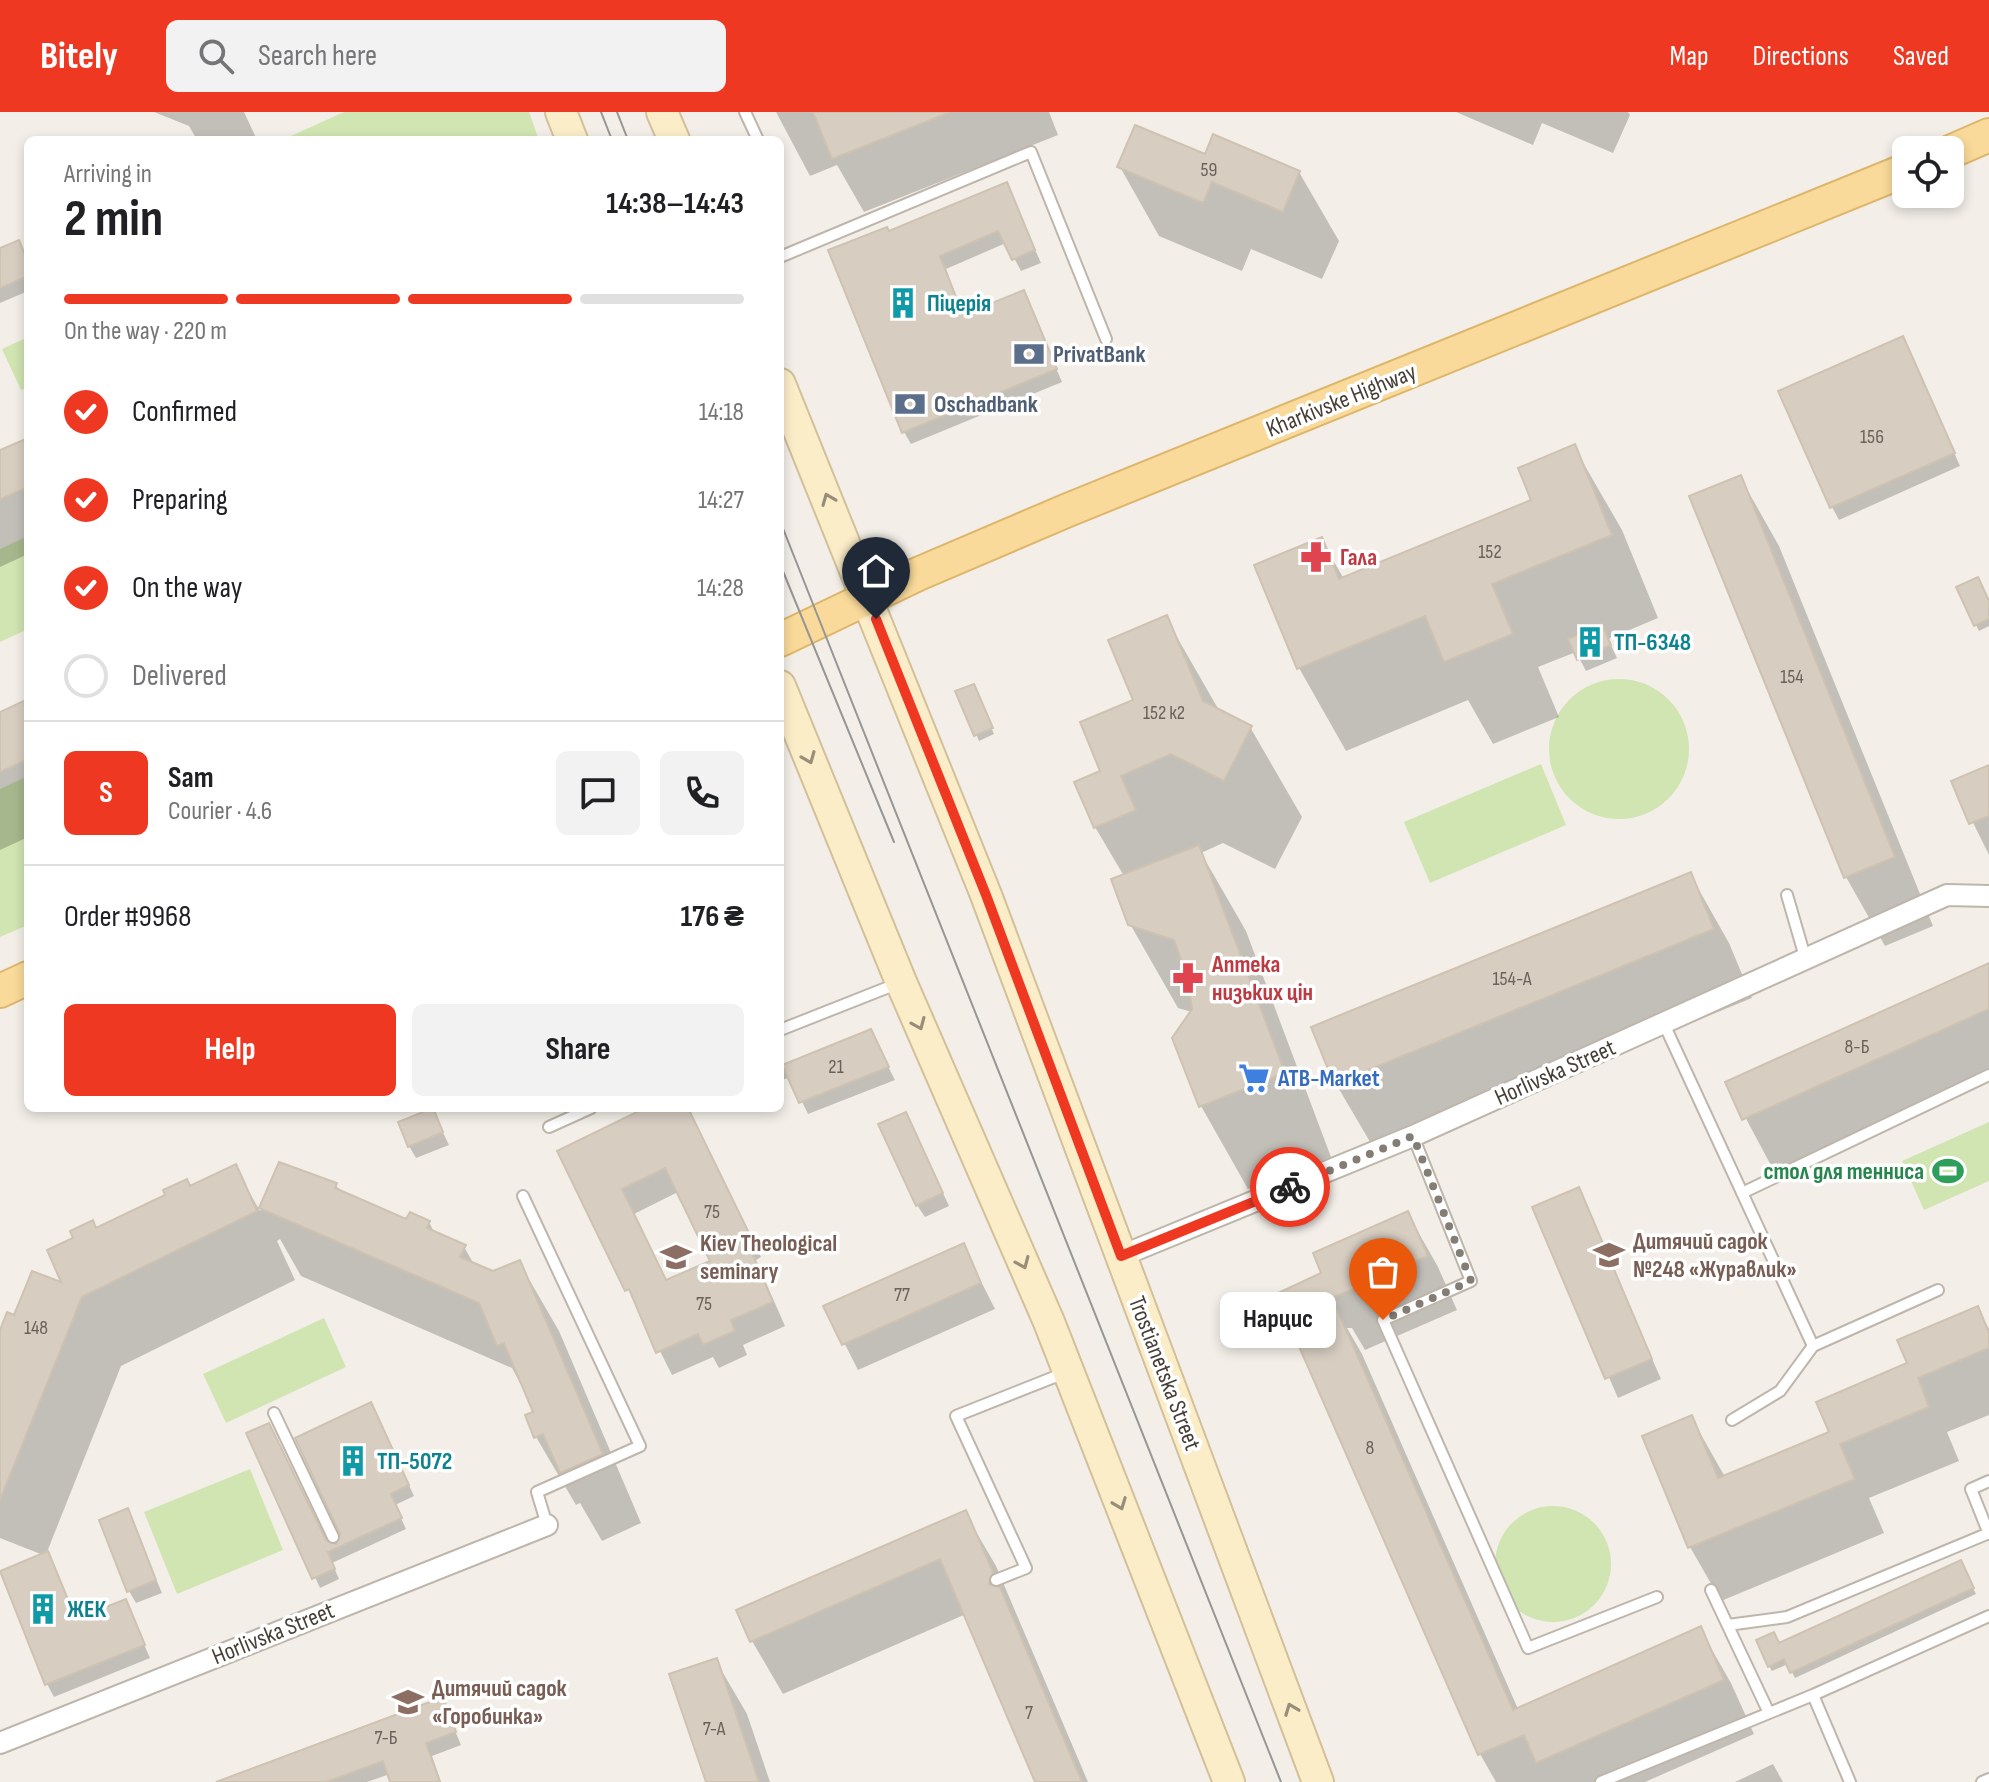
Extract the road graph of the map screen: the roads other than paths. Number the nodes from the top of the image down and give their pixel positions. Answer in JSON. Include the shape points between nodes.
{"nodes":[{"id":1,"x":561,"y":112,"type":"edge"},
{"id":2,"x":662,"y":112,"type":"edge"},
{"id":3,"x":745,"y":112,"type":"edge"},
{"id":4,"x":1989,"y":135,"type":"edge"},
{"id":5,"x":570,"y":136,"type":"edge"},
{"id":6,"x":672,"y":136,"type":"edge"},
{"id":7,"x":756,"y":136,"type":"edge"},
{"id":8,"x":1964,"y":146,"type":"edge"},
{"id":9,"x":1892,"y":176,"type":"edge"},
{"id":10,"x":784,"y":255,"type":"edge"},
{"id":11,"x":1106,"y":339,"type":"dead end"},
{"id":12,"x":784,"y":394,"type":"edge"},
{"id":13,"x":867,"y":598,"type":"junction"},
{"id":14,"x":784,"y":638,"type":"edge"},
{"id":15,"x":784,"y":696,"type":"edge"},
{"id":16,"x":1787,"y":895,"type":"dead end"},
{"id":17,"x":1989,"y":896,"type":"edge"},
{"id":18,"x":1805,"y":957,"type":"junction"},
{"id":19,"x":24,"y":980,"type":"edge"},
{"id":20,"x":901,"y":982,"type":"junction"},
{"id":21,"x":0,"y":991,"type":"edge"},
{"id":22,"x":1664,"y":1024,"type":"junction"},
{"id":23,"x":784,"y":1028,"type":"edge"},
{"id":24,"x":1989,"y":1075,"type":"edge"},
{"id":25,"x":582,"y":1112,"type":"edge"},
{"id":26,"x":549,"y":1127,"type":"dead end"},
{"id":27,"x":1413,"y":1136,"type":"junction"},
{"id":28,"x":1742,"y":1193,"type":"junction"},
{"id":29,"x":523,"y":1196,"type":"dead end"},
{"id":30,"x":1121,"y":1256,"type":"junction"},
{"id":31,"x":1938,"y":1290,"type":"dead end"},
{"id":32,"x":1813,"y":1346,"type":"junction"},
{"id":33,"x":1068,"y":1371,"type":"junction"},
{"id":34,"x":274,"y":1413,"type":"dead end"},
{"id":35,"x":1732,"y":1420,"type":"dead end"},
{"id":36,"x":1989,"y":1481,"type":"edge"},
{"id":37,"x":547,"y":1525,"type":"joint"},
{"id":38,"x":1989,"y":1534,"type":"edge"},
{"id":39,"x":333,"y":1537,"type":"dead end"},
{"id":40,"x":996,"y":1580,"type":"dead end"},
{"id":41,"x":1711,"y":1590,"type":"dead end"},
{"id":42,"x":1657,"y":1597,"type":"dead end"},
{"id":43,"x":1989,"y":1616,"type":"edge"},
{"id":44,"x":1728,"y":1625,"type":"junction"},
{"id":45,"x":1813,"y":1695,"type":"junction"},
{"id":46,"x":1769,"y":1713,"type":"junction"},
{"id":47,"x":0,"y":1743,"type":"edge"},
{"id":48,"x":1989,"y":1779,"type":"edge"},
{"id":49,"x":1229,"y":1782,"type":"edge"},
{"id":50,"x":1318,"y":1782,"type":"edge"},
{"id":51,"x":1601,"y":1782,"type":"edge"},
{"id":52,"x":1850,"y":1782,"type":"edge"},
{"id":53,"x":1982,"y":1782,"type":"edge"}],
"edges":[{"from":1,"to":5,"type":"main road"},
{"from":2,"to":6,"type":"main road"},
{"from":3,"to":7,"type":"lane"},
{"from":4,"to":8,"type":"main road"},
{"from":9,"to":13,"type":"main road","name":"Kharkivske Highway","via":[[1068,510]]},
{"from":10,"to":11,"type":"lane","via":[[1031,152]]},
{"from":13,"to":12,"type":"main road","name":"Trostianetska Street","one_way":true},
{"from":13,"to":14,"type":"main road","name":"Kharkivske Highway"},
{"from":13,"to":30,"type":"main road","name":"Trostianetska Street","via":[[986,895]]},
{"from":15,"to":20,"type":"main road","one_way":true},
{"from":16,"to":18,"type":"lane"},
{"from":17,"to":18,"type":"street","name":"Horlivska Street","via":[[1947,895]]},
{"from":18,"to":22,"type":"street","name":"Horlivska Street"},
{"from":19,"to":21,"type":"main road"},
{"from":20,"to":23,"type":"lane"},
{"from":20,"to":33,"type":"main road","one_way":true},
{"from":22,"to":27,"type":"street","name":"Horlivska Street"},
{"from":22,"to":28,"type":"lane"},
{"from":24,"to":28,"type":"lane"},
{"from":25,"to":26,"type":"lane"},
{"from":27,"to":30,"type":"street","name":"Horlivska Street"},
{"from":27,"to":42,"type":"lane","via":[[1471,1281],[1383,1320],[1528,1648]]},
{"from":28,"to":32,"type":"lane"},
{"from":29,"to":37,"type":"lane","via":[[640,1446],[537,1492]]},
{"from":50,"to":30,"type":"main road","name":"Trostianetska Street","one_way":true},
{"from":31,"to":32,"type":"lane"},
{"from":32,"to":35,"type":"lane","via":[[1780,1391]]},
{"from":33,"to":40,"type":"lane","via":[[956,1416],[1026,1568]]},
{"from":33,"to":49,"type":"main road","one_way":true},
{"from":34,"to":39,"type":"lane"},
{"from":36,"to":38,"type":"lane","via":[[1971,1489]]},
{"from":37,"to":47,"type":"street","name":"Horlivska Street"},
{"from":38,"to":44,"type":"lane","via":[[1787,1617]]},
{"from":41,"to":44,"type":"lane"},
{"from":43,"to":45,"type":"lane"},
{"from":44,"to":46,"type":"lane"},
{"from":45,"to":46,"type":"lane"},
{"from":45,"to":52,"type":"lane"},
{"from":46,"to":51,"type":"lane"},
{"from":48,"to":53,"type":"lane"}]}
